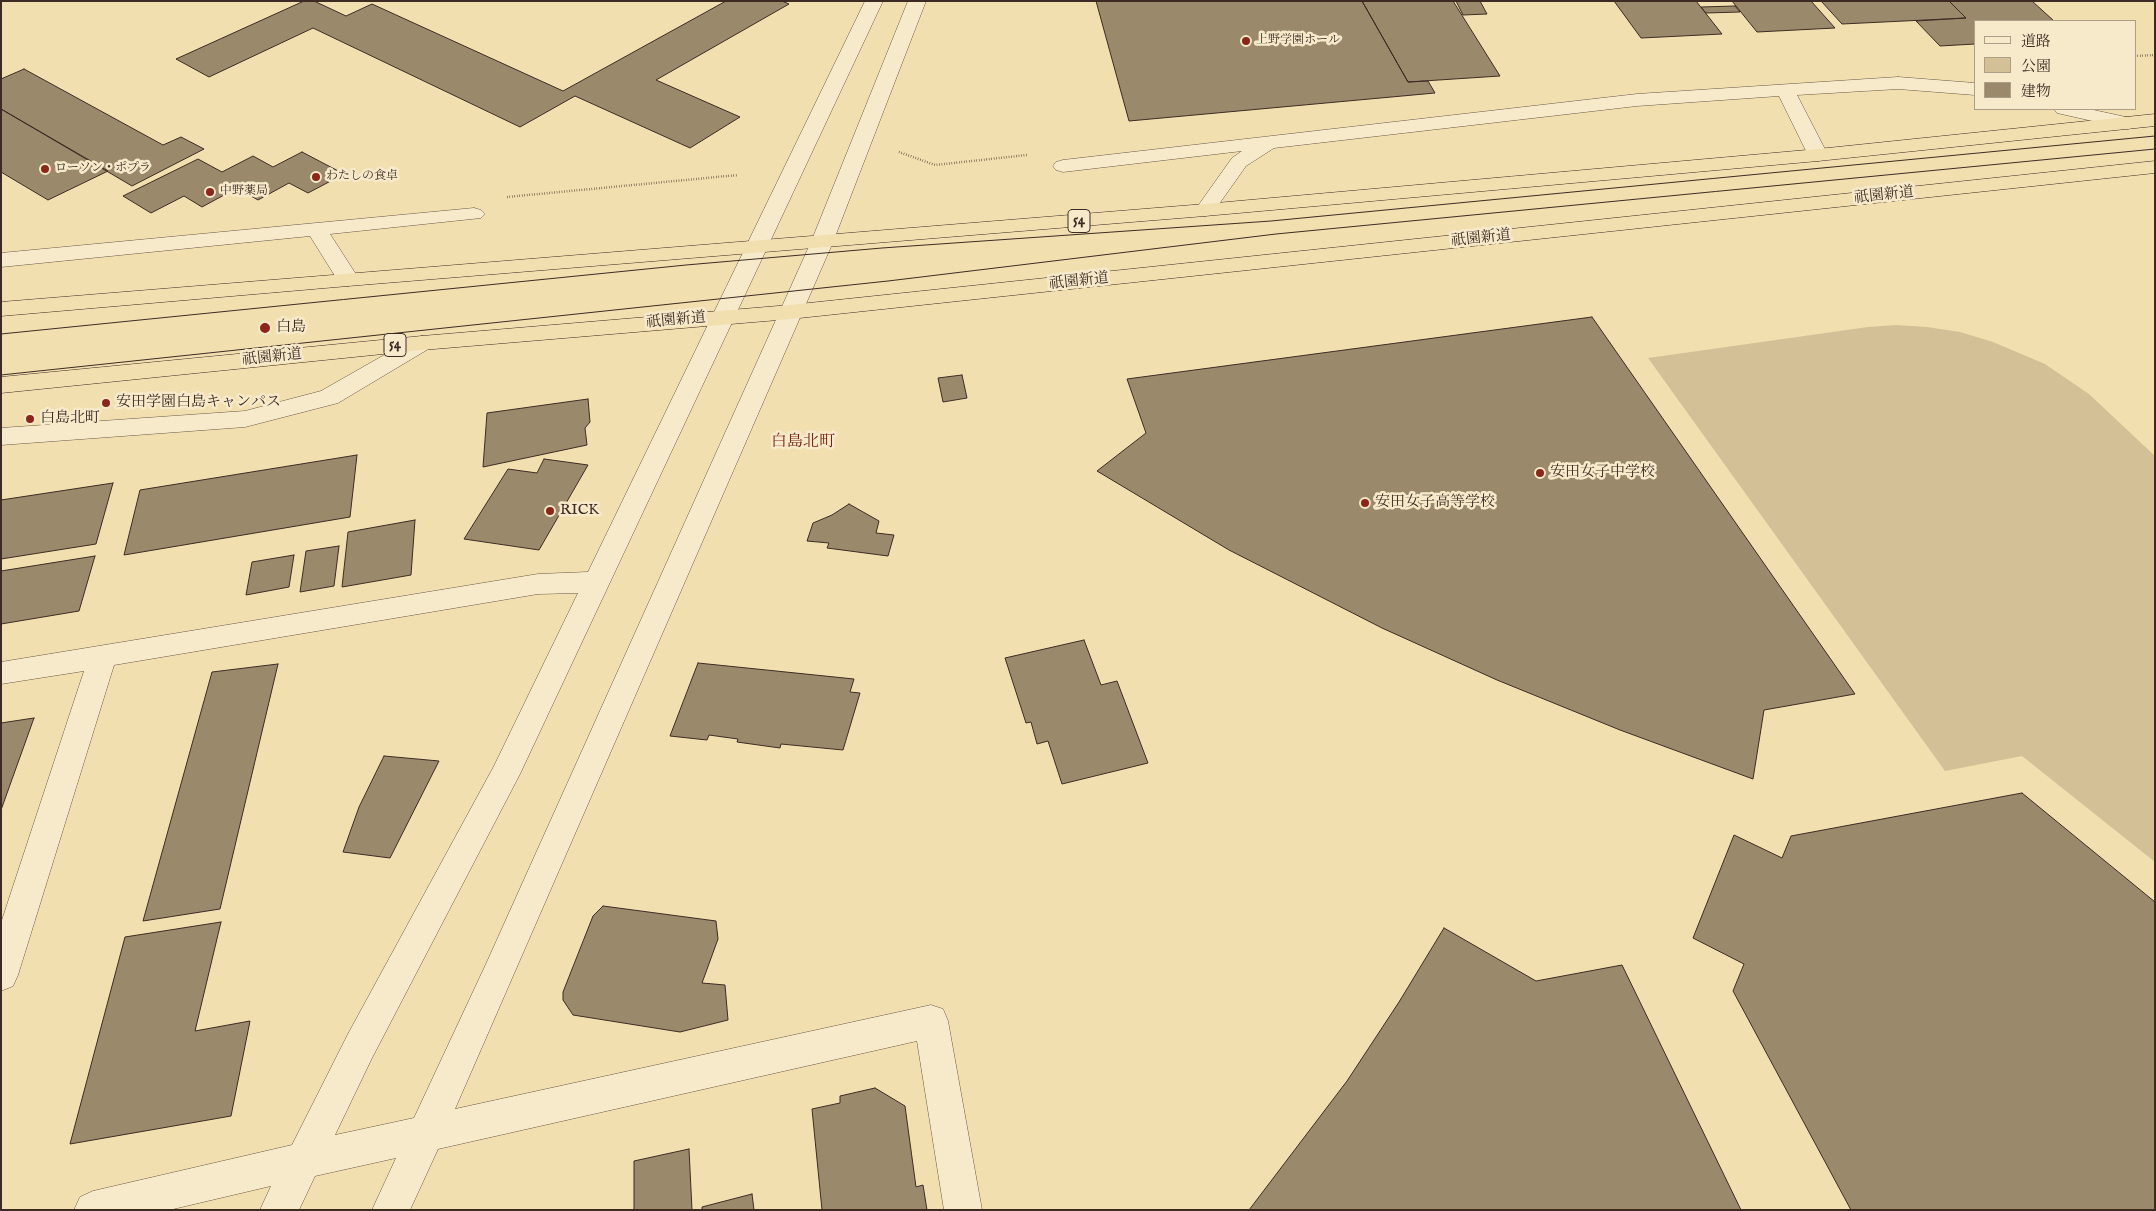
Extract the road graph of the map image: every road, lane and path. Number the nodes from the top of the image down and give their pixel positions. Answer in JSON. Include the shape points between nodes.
{"nodes":[{"id":1,"x":874,"y":1,"type":"edge"},
{"id":2,"x":917,"y":1,"type":"edge"},
{"id":3,"x":2155,"y":55,"type":"edge"},
{"id":4,"x":2136,"y":56,"type":"edge"},
{"id":5,"x":1974,"y":89,"type":"edge"},
{"id":6,"x":1785,"y":90,"type":"junction"},
{"id":7,"x":2069,"y":110,"type":"edge"},
{"id":8,"x":2155,"y":120,"type":"edge"},
{"id":9,"x":2128,"y":123,"type":"junction"},
{"id":10,"x":1269,"y":144,"type":"junction"},
{"id":11,"x":1818,"y":155,"type":"junction"},
{"id":12,"x":1063,"y":166,"type":"dead end"},
{"id":13,"x":2155,"y":168,"type":"edge"},
{"id":14,"x":1205,"y":210,"type":"junction"},
{"id":15,"x":474,"y":214,"type":"dead end"},
{"id":16,"x":316,"y":229,"type":"junction"},
{"id":17,"x":822,"y":242,"type":"junction"},
{"id":18,"x":757,"y":246,"type":"junction"},
{"id":19,"x":1,"y":260,"type":"edge"},
{"id":20,"x":348,"y":278,"type":"junction"},
{"id":21,"x":1,"y":310,"type":"edge"},
{"id":22,"x":790,"y":312,"type":"junction"},
{"id":23,"x":722,"y":318,"type":"junction"},
{"id":24,"x":422,"y":342,"type":"junction"},
{"id":25,"x":1,"y":385,"type":"edge"},
{"id":26,"x":1,"y":437,"type":"edge"},
{"id":27,"x":597,"y":582,"type":"junction"},
{"id":28,"x":102,"y":658,"type":"junction"},
{"id":29,"x":1,"y":673,"type":"edge"},
{"id":30,"x":1,"y":975,"type":"edge"},
{"id":31,"x":425,"y":1134,"type":"junction"},
{"id":32,"x":303,"y":1161,"type":"junction"},
{"id":33,"x":93,"y":1210,"type":"edge"},
{"id":34,"x":278,"y":1210,"type":"edge"},
{"id":35,"x":391,"y":1210,"type":"edge"},
{"id":36,"x":963,"y":1210,"type":"edge"}],
"edges":[{"from":1,"to":18,"type":"street"},
{"from":2,"to":17,"type":"street"},
{"from":3,"to":4,"type":"path"},
{"from":5,"to":6,"type":"street","via":[[1898,83]]},
{"from":6,"to":10,"type":"street","via":[[1637,100]]},
{"from":6,"to":11,"type":"street"},
{"from":7,"to":9,"type":"street"},
{"from":8,"to":9,"type":"highway","number":"54"},
{"from":9,"to":11,"type":"highway","number":"54"},
{"from":10,"to":12,"type":"street"},
{"from":10,"to":14,"type":"street","via":[[1239,162]]},
{"from":11,"to":14,"type":"highway","number":"54"},
{"from":13,"to":22,"type":"highway","name":"祇園新道","number":"54"},
{"from":14,"to":17,"type":"highway","number":"54"},
{"from":15,"to":16,"type":"street"},
{"from":16,"to":19,"type":"street"},
{"from":16,"to":20,"type":"street"},
{"from":17,"to":18,"type":"highway","number":"54"},
{"from":17,"to":22,"type":"street"},
{"from":18,"to":20,"type":"highway","number":"54"},
{"from":18,"to":23,"type":"street"},
{"from":20,"to":21,"type":"highway","number":"54"},
{"from":22,"to":23,"type":"highway","name":"祇園新道","number":"54"},
{"from":22,"to":31,"type":"street"},
{"from":23,"to":24,"type":"highway","name":"祇園新道","number":"54"},
{"from":23,"to":27,"type":"street"},
{"from":24,"to":25,"type":"highway","name":"祇園新道","number":"54"},
{"from":24,"to":26,"type":"street","via":[[329,396],[245,419]]},
{"from":27,"to":28,"type":"street","via":[[538,584]]},
{"from":27,"to":32,"type":"street","via":[[505,774],[360,1046]]},
{"from":28,"to":29,"type":"street"},
{"from":28,"to":30,"type":"street"},
{"from":31,"to":32,"type":"street"},
{"from":31,"to":35,"type":"street"},
{"from":31,"to":36,"type":"street","via":[[931,1021]]},
{"from":32,"to":33,"type":"street"},
{"from":32,"to":34,"type":"street"}]}
